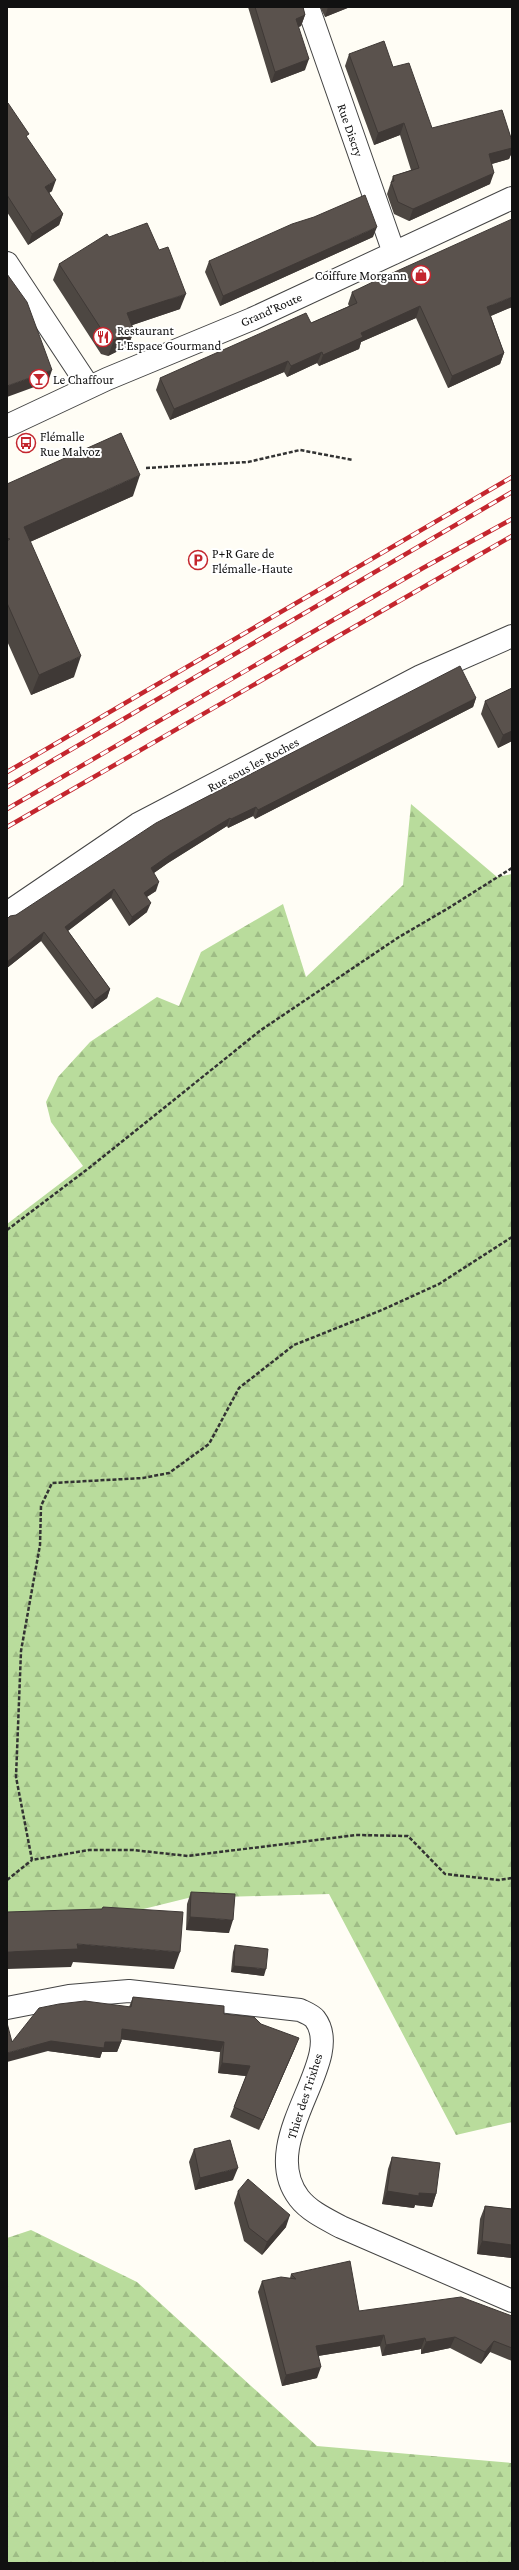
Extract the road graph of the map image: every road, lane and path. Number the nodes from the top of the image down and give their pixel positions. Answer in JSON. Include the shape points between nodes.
{"nodes":[{"id":1,"x":308,"y":7,"type":"edge"},
{"id":2,"x":512,"y":198,"type":"edge"},
{"id":3,"x":394,"y":253,"type":"junction"},
{"id":4,"x":7,"y":263,"type":"edge"},
{"id":5,"x":90,"y":387,"type":"junction"},
{"id":6,"x":7,"y":426,"type":"edge"},
{"id":7,"x":353,"y":460,"type":"dead end"},
{"id":8,"x":146,"y":468,"type":"dead end"},
{"id":9,"x":512,"y":636,"type":"edge"},
{"id":10,"x":512,"y":868,"type":"edge"},
{"id":11,"x":7,"y":913,"type":"edge"},
{"id":12,"x":7,"y":1230,"type":"edge"},
{"id":13,"x":512,"y":1237,"type":"edge"},
{"id":14,"x":32,"y":1860,"type":"junction"},
{"id":15,"x":512,"y":1878,"type":"edge"},
{"id":16,"x":7,"y":1880,"type":"edge"},
{"id":17,"x":7,"y":2008,"type":"edge"},
{"id":18,"x":512,"y":2301,"type":"edge"}],
"edges":[{"from":1,"to":3,"type":"street","name":"Rue Discry"},
{"from":2,"to":3,"type":"street","name":"Grand'Route"},
{"from":3,"to":5,"type":"street","name":"Grand'Route","via":[[252,319]]},
{"from":4,"to":5,"type":"street"},
{"from":5,"to":6,"type":"street","name":"Grand'Route"},
{"from":7,"to":8,"type":"path","via":[[300,450],[248,462]]},
{"from":9,"to":11,"type":"street","name":"Rue sous les Roches","via":[[421,676],[138,824]]},
{"from":10,"to":12,"type":"path","via":[[399,937],[261,1030],[89,1168]]},
{"from":13,"to":14,"type":"path","via":[[439,1284],[294,1345],[239,1388],[208,1444],[169,1473],[143,1478],[52,1483],[41,1506],[40,1545],[21,1651],[16,1777]]},
{"from":14,"to":15,"type":"path","via":[[90,1850],[133,1850],[188,1856],[356,1835],[408,1836],[445,1874],[499,1880]]},
{"from":14,"to":16,"type":"path"},
{"from":17,"to":18,"type":"street","name":"Thier des Trixhes","via":[[69,1996],[129,1991],[300,2010],[315,2019],[322,2037],[319,2060],[286,2154],[287,2174],[299,2198],[318,2215],[341,2227]]}]}
